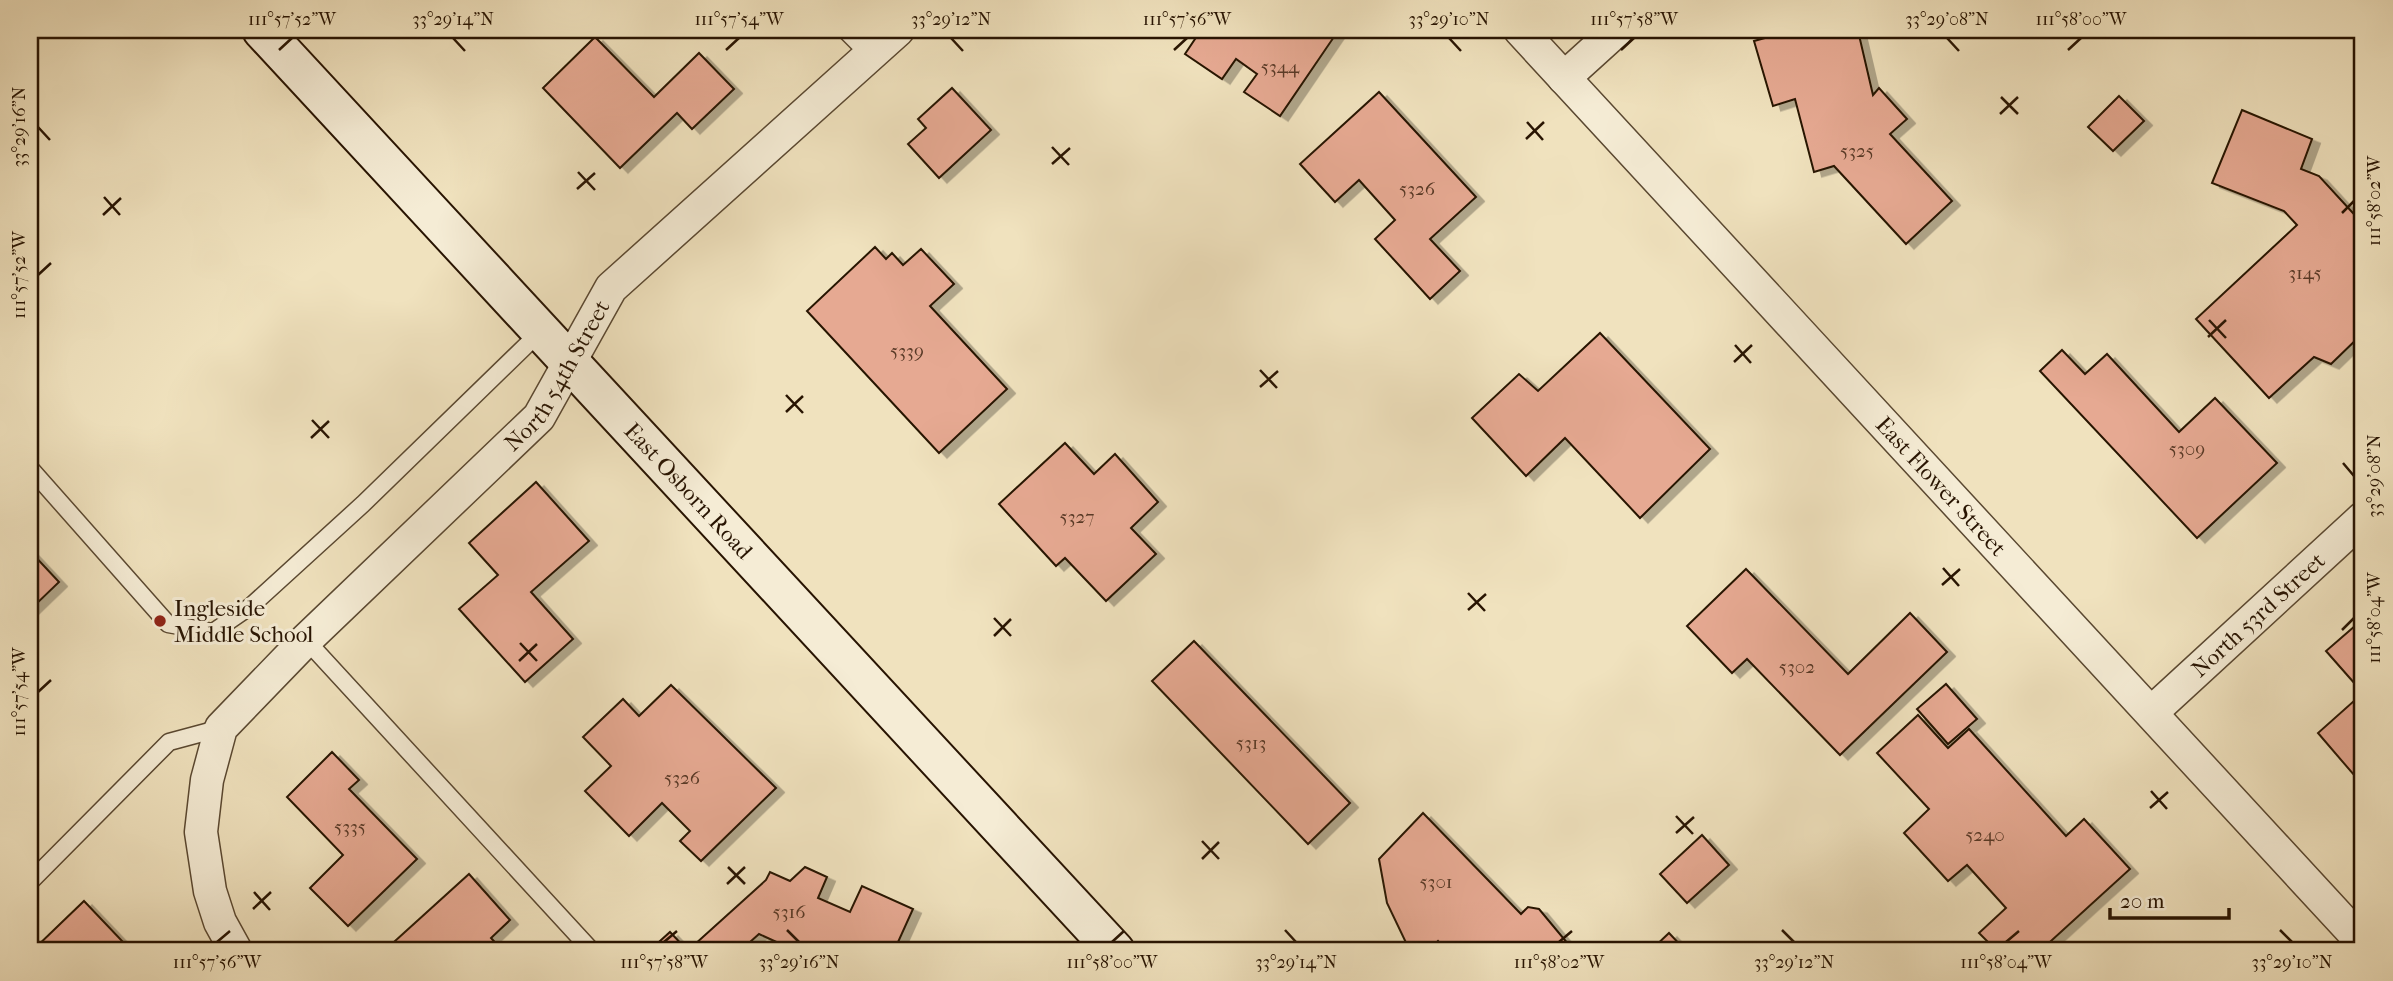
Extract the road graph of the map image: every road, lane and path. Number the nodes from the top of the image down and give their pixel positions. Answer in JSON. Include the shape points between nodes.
{"nodes":[{"id":1,"x":262,"y":30,"type":"edge"},
{"id":2,"x":845,"y":30,"type":"edge"},
{"id":3,"x":898,"y":30,"type":"edge"},
{"id":4,"x":1520,"y":30,"type":"edge"},
{"id":5,"x":1617,"y":30,"type":"edge"},
{"id":6,"x":870,"y":55,"type":"junction"},
{"id":7,"x":1564,"y":78,"type":"junction"},
{"id":8,"x":543,"y":330,"type":"junction"},
{"id":9,"x":570,"y":360,"type":"junction"},
{"id":10,"x":30,"y":468,"type":"edge"},
{"id":11,"x":2363,"y":518,"type":"edge"},
{"id":12,"x":306,"y":640,"type":"junction"},
{"id":13,"x":2152,"y":712,"type":"junction"},
{"id":14,"x":221,"y":728,"type":"junction"},
{"id":15,"x":30,"y":883,"type":"edge"},
{"id":16,"x":2363,"y":943,"type":"edge"},
{"id":17,"x":236,"y":951,"type":"edge"},
{"id":18,"x":592,"y":951,"type":"edge"},
{"id":19,"x":1115,"y":951,"type":"edge"}],
"edges":[{"from":1,"to":8,"type":"street","name":"East Osborn Road"},
{"from":2,"to":6,"type":"lane"},
{"from":3,"to":6,"type":"street","name":"North 54th Street"},
{"from":4,"to":7,"type":"street","name":"East Flower Street"},
{"from":5,"to":7,"type":"street"},
{"from":6,"to":9,"type":"street","name":"North 54th Street","via":[[611,288]]},
{"from":7,"to":13,"type":"street","name":"East Flower Street"},
{"from":8,"to":9,"type":"street","name":"East Osborn Road"},
{"from":8,"to":10,"type":"lane","via":[[363,504],[251,606],[213,632],[168,624]]},
{"from":9,"to":12,"type":"street","name":"North 54th Street","via":[[539,417]]},
{"from":9,"to":19,"type":"street","name":"East Osborn Road"},
{"from":11,"to":13,"type":"street","name":"North 53rd Street"},
{"from":12,"to":14,"type":"street","name":"North 54th Street"},
{"from":12,"to":18,"type":"lane"},
{"from":13,"to":16,"type":"street","name":"East Flower Street"},
{"from":14,"to":15,"type":"lane","via":[[169,742]]},
{"from":14,"to":17,"type":"street","via":[[207,780],[201,832],[210,891]]}]}
